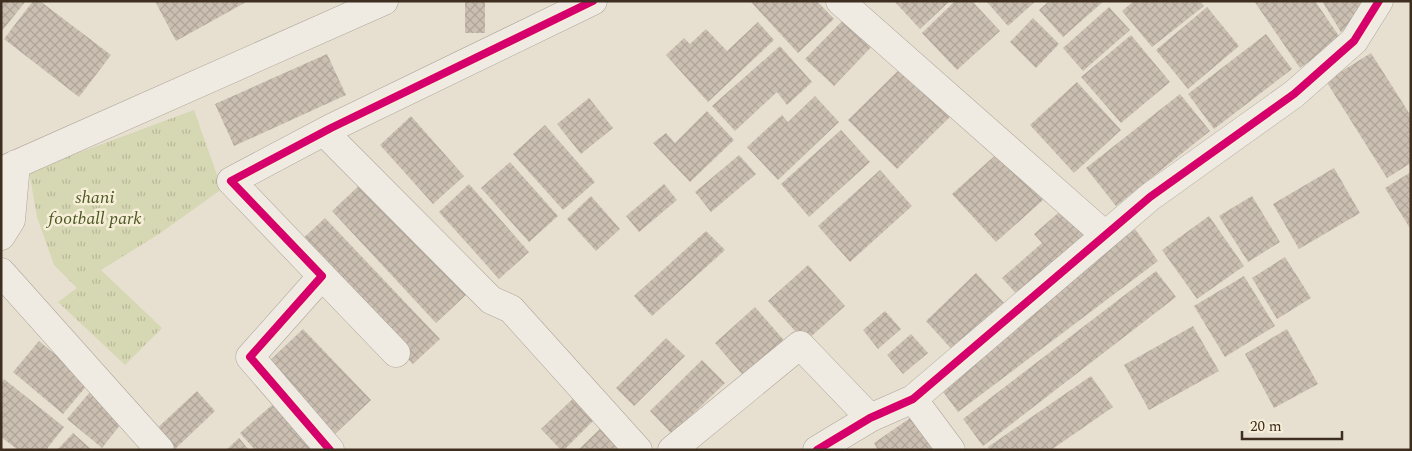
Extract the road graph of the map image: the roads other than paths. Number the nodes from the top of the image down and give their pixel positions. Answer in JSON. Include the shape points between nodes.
{"nodes":[{"id":1,"x":384,"y":1,"type":"edge"},
{"id":2,"x":593,"y":1,"type":"edge"},
{"id":3,"x":840,"y":1,"type":"edge"},
{"id":4,"x":1379,"y":1,"type":"edge"},
{"id":5,"x":324,"y":132,"type":"junction"},
{"id":6,"x":9,"y":168,"type":"edge"},
{"id":7,"x":1105,"y":235,"type":"junction"},
{"id":8,"x":1,"y":236,"type":"edge"},
{"id":9,"x":1,"y":272,"type":"edge"},
{"id":10,"x":322,"y":276,"type":"junction"},
{"id":11,"x":396,"y":353,"type":"dead end"},
{"id":12,"x":913,"y":399,"type":"junction"},
{"id":13,"x":870,"y":418,"type":"junction"},
{"id":14,"x":160,"y":450,"type":"edge"},
{"id":15,"x":330,"y":450,"type":"edge"},
{"id":16,"x":638,"y":450,"type":"edge"},
{"id":17,"x":672,"y":450,"type":"edge"},
{"id":18,"x":817,"y":450,"type":"edge"},
{"id":19,"x":951,"y":450,"type":"edge"}],
"edges":[{"from":1,"to":6,"type":"street"},
{"from":2,"to":5,"type":"street"},
{"from":3,"to":7,"type":"street"},
{"from":4,"to":7,"type":"street","via":[[1354,41],[1294,94],[1150,197]]},
{"from":5,"to":10,"type":"street","via":[[231,181]]},
{"from":5,"to":16,"type":"street","via":[[491,300],[511,309]]},
{"from":6,"to":8,"type":"street","via":[[11,220]]},
{"from":7,"to":12,"type":"street"},
{"from":9,"to":14,"type":"street"},
{"from":10,"to":11,"type":"street"},
{"from":10,"to":15,"type":"street","via":[[250,357]]},
{"from":12,"to":13,"type":"street"},
{"from":12,"to":19,"type":"street"},
{"from":13,"to":17,"type":"street","via":[[800,345]]},
{"from":13,"to":18,"type":"street"}]}
